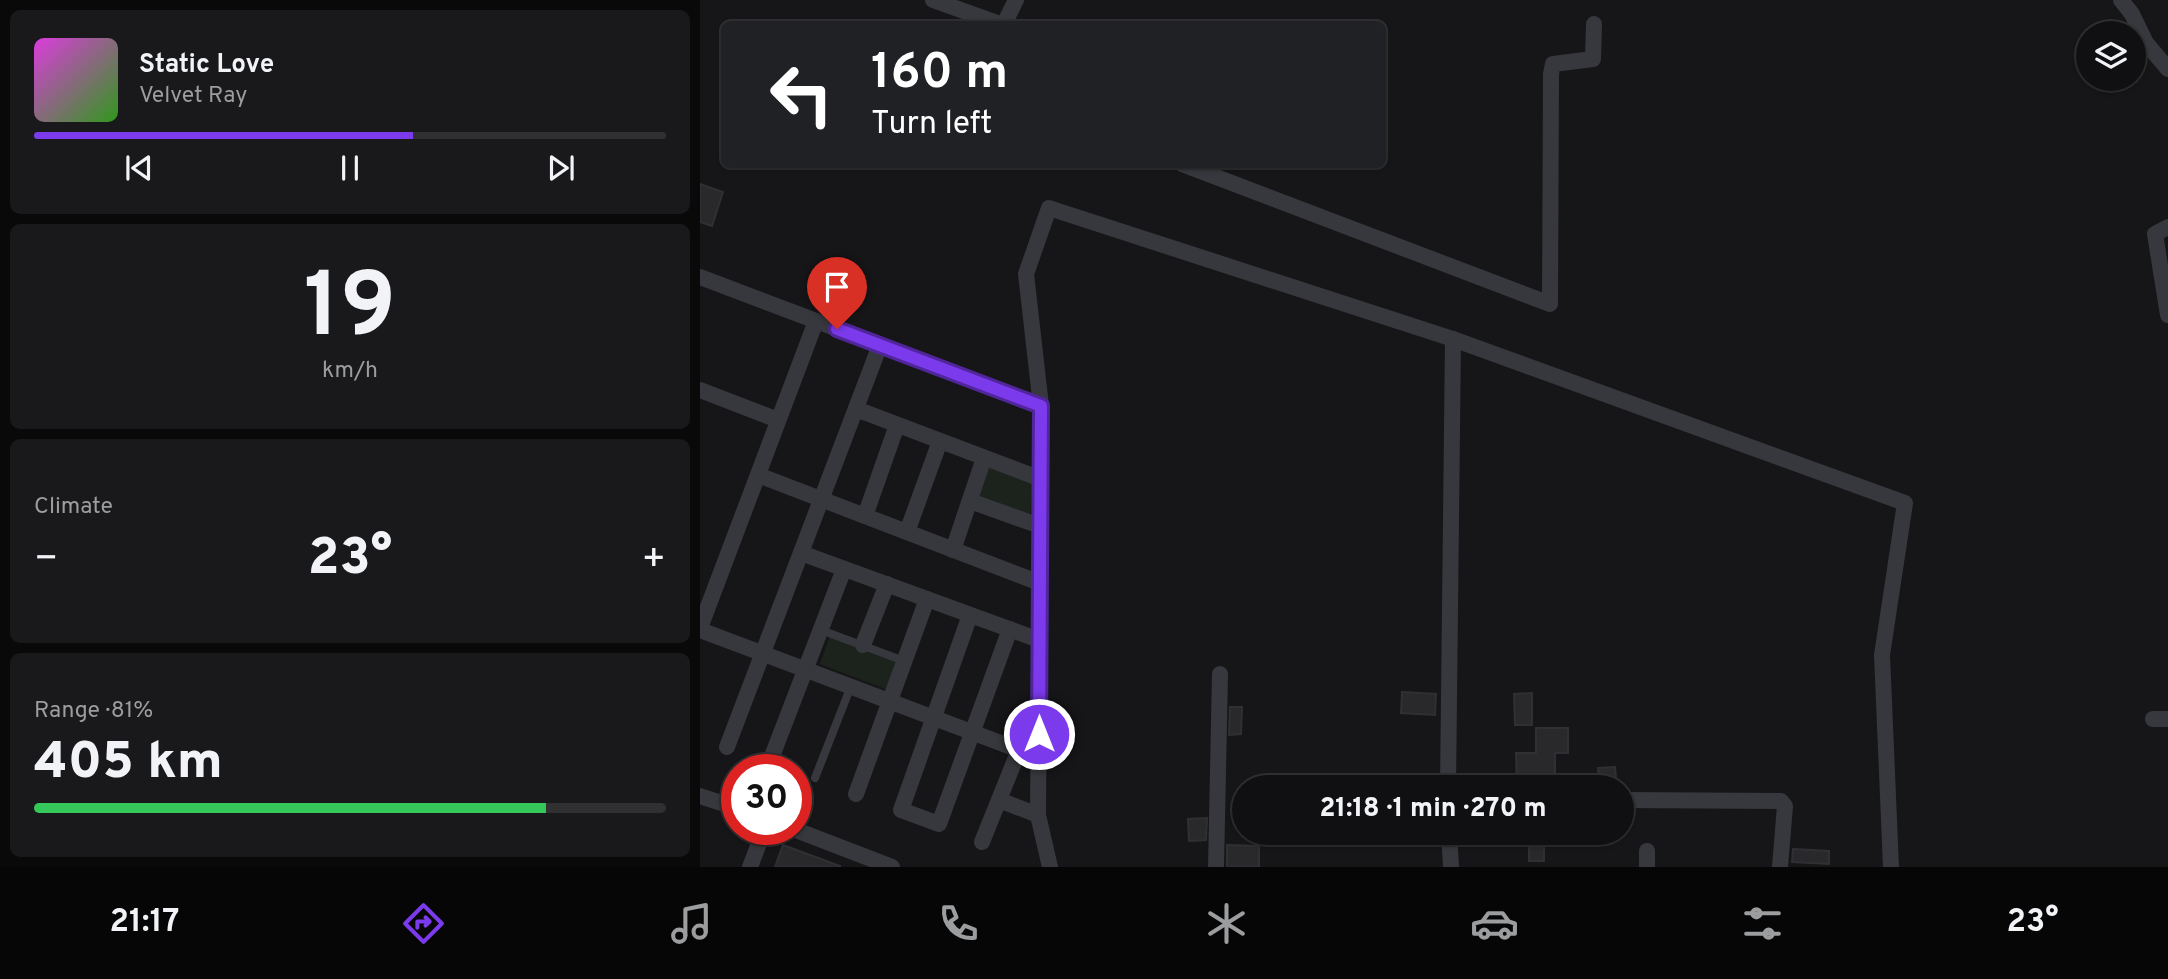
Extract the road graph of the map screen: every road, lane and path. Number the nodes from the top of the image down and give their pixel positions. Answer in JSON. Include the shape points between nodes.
{"nodes":[{"id":1,"x":933,"y":0,"type":"edge"},
{"id":2,"x":1016,"y":0,"type":"edge"},
{"id":3,"x":2121,"y":0,"type":"edge"},
{"id":4,"x":993,"y":21,"type":"edge"},
{"id":5,"x":1004,"y":21,"type":"edge"},
{"id":6,"x":1594,"y":24,"type":"dead end"},
{"id":7,"x":2168,"y":69,"type":"edge"},
{"id":8,"x":1193,"y":168,"type":"edge"},
{"id":9,"x":2168,"y":227,"type":"edge"},
{"id":10,"x":700,"y":276,"type":"edge"},
{"id":11,"x":2168,"y":315,"type":"edge"},
{"id":12,"x":816,"y":321,"type":"junction"},
{"id":13,"x":1453,"y":339,"type":"junction"},
{"id":14,"x":880,"y":345,"type":"junction"},
{"id":15,"x":700,"y":390,"type":"edge"},
{"id":16,"x":1041,"y":406,"type":"junction"},
{"id":17,"x":856,"y":409,"type":"junction"},
{"id":18,"x":778,"y":419,"type":"junction"},
{"id":19,"x":897,"y":425,"type":"junction"},
{"id":20,"x":940,"y":441,"type":"junction"},
{"id":21,"x":984,"y":458,"type":"junction"},
{"id":22,"x":758,"y":475,"type":"junction"},
{"id":23,"x":1041,"y":479,"type":"junction"},
{"id":24,"x":821,"y":499,"type":"junction"},
{"id":25,"x":970,"y":501,"type":"junction"},
{"id":26,"x":865,"y":516,"type":"junction"},
{"id":27,"x":1040,"y":526,"type":"junction"},
{"id":28,"x":907,"y":532,"type":"junction"},
{"id":29,"x":953,"y":550,"type":"junction"},
{"id":30,"x":801,"y":553,"type":"junction"},
{"id":31,"x":844,"y":569,"type":"junction"},
{"id":32,"x":1040,"y":583,"type":"junction"},
{"id":33,"x":887,"y":584,"type":"junction"},
{"id":34,"x":927,"y":599,"type":"junction"},
{"id":35,"x":970,"y":615,"type":"junction"},
{"id":36,"x":700,"y":629,"type":"edge"},
{"id":37,"x":1010,"y":629,"type":"junction"},
{"id":38,"x":821,"y":630,"type":"junction"},
{"id":39,"x":1039,"y":640,"type":"junction"},
{"id":40,"x":863,"y":645,"type":"junction"},
{"id":41,"x":763,"y":653,"type":"junction"},
{"id":42,"x":904,"y":661,"type":"junction"},
{"id":43,"x":806,"y":669,"type":"junction"},
{"id":44,"x":1220,"y":674,"type":"dead end"},
{"id":45,"x":851,"y":686,"type":"junction"},
{"id":46,"x":890,"y":701,"type":"junction"},
{"id":47,"x":934,"y":718,"type":"junction"},
{"id":48,"x":972,"y":732,"type":"junction"},
{"id":49,"x":727,"y":747,"type":"dead end"},
{"id":50,"x":1019,"y":750,"type":"junction"},
{"id":51,"x":773,"y":754,"type":"edge"},
{"id":52,"x":1038,"y":757,"type":"junction"},
{"id":53,"x":1448,"y":775,"type":"edge"},
{"id":54,"x":815,"y":778,"type":"dead end"},
{"id":55,"x":856,"y":794,"type":"dead end"},
{"id":56,"x":700,"y":796,"type":"edge"},
{"id":57,"x":999,"y":800,"type":"junction"},
{"id":58,"x":1634,"y":800,"type":"edge"},
{"id":59,"x":721,"y":803,"type":"edge"},
{"id":60,"x":1038,"y":815,"type":"junction"},
{"id":61,"x":812,"y":836,"type":"edge"},
{"id":62,"x":982,"y":842,"type":"dead end"},
{"id":63,"x":758,"y":845,"type":"edge"},
{"id":64,"x":1450,"y":845,"type":"edge"},
{"id":65,"x":750,"y":867,"type":"edge"},
{"id":66,"x":892,"y":867,"type":"edge"},
{"id":67,"x":1050,"y":867,"type":"edge"},
{"id":68,"x":1216,"y":867,"type":"edge"},
{"id":69,"x":1451,"y":867,"type":"edge"},
{"id":70,"x":1780,"y":867,"type":"edge"},
{"id":71,"x":1891,"y":867,"type":"edge"}],
"edges":[{"from":1,"to":4,"type":"street"},
{"from":2,"to":5,"type":"street"},
{"from":3,"to":7,"type":"street","via":[[2146,43]]},
{"from":6,"to":8,"type":"street","via":[[1593,59],[1553,64],[1551,74],[1550,304]]},
{"from":9,"to":11,"type":"street","via":[[2155,234]]},
{"from":10,"to":12,"type":"street"},
{"from":12,"to":14,"type":"street"},
{"from":12,"to":18,"type":"street"},
{"from":13,"to":16,"type":"street","via":[[1049,208],[1026,274]]},
{"from":13,"to":53,"type":"street"},
{"from":13,"to":71,"type":"street","via":[[1905,503],[1882,655]]},
{"from":14,"to":16,"type":"street"},
{"from":14,"to":17,"type":"street"},
{"from":15,"to":18,"type":"street"},
{"from":16,"to":23,"type":"street"},
{"from":17,"to":19,"type":"street"},
{"from":17,"to":24,"type":"street"},
{"from":18,"to":22,"type":"street"},
{"from":19,"to":20,"type":"street"},
{"from":19,"to":26,"type":"street"},
{"from":20,"to":21,"type":"street"},
{"from":20,"to":28,"type":"street"},
{"from":21,"to":23,"type":"street"},
{"from":21,"to":25,"type":"street"},
{"from":22,"to":24,"type":"street"},
{"from":22,"to":36,"type":"street"},
{"from":23,"to":27,"type":"street"},
{"from":24,"to":26,"type":"street"},
{"from":24,"to":30,"type":"street"},
{"from":25,"to":27,"type":"street"},
{"from":25,"to":29,"type":"street"},
{"from":26,"to":28,"type":"street"},
{"from":27,"to":32,"type":"street"},
{"from":28,"to":29,"type":"street"},
{"from":29,"to":32,"type":"street"},
{"from":30,"to":31,"type":"street"},
{"from":30,"to":41,"type":"street"},
{"from":31,"to":33,"type":"street"},
{"from":31,"to":38,"type":"street"},
{"from":32,"to":39,"type":"street"},
{"from":33,"to":34,"type":"street"},
{"from":33,"to":40,"type":"street"},
{"from":34,"to":35,"type":"street"},
{"from":34,"to":42,"type":"street"},
{"from":35,"to":37,"type":"street"},
{"from":35,"to":47,"type":"street"},
{"from":36,"to":41,"type":"street"},
{"from":37,"to":39,"type":"street"},
{"from":37,"to":48,"type":"street"},
{"from":38,"to":40,"type":"lane"},
{"from":38,"to":43,"type":"street"},
{"from":39,"to":52,"type":"street"},
{"from":40,"to":42,"type":"lane"},
{"from":41,"to":43,"type":"street"},
{"from":41,"to":49,"type":"street"},
{"from":42,"to":46,"type":"street"},
{"from":43,"to":45,"type":"street"},
{"from":43,"to":51,"type":"street"},
{"from":44,"to":68,"type":"street"},
{"from":45,"to":46,"type":"street"},
{"from":45,"to":54,"type":"lane"},
{"from":46,"to":47,"type":"street"},
{"from":46,"to":55,"type":"street"},
{"from":47,"to":48,"type":"street"},
{"from":47,"to":48,"type":"street","via":[[901,810],[939,824]]},
{"from":48,"to":50,"type":"street"},
{"from":50,"to":52,"type":"street"},
{"from":50,"to":57,"type":"street"},
{"from":52,"to":60,"type":"street"},
{"from":56,"to":59,"type":"street"},
{"from":57,"to":60,"type":"street"},
{"from":57,"to":62,"type":"street"},
{"from":58,"to":70,"type":"street","via":[[1781,801],[1785,806]]},
{"from":60,"to":67,"type":"street"},
{"from":61,"to":66,"type":"street"},
{"from":63,"to":65,"type":"street"},
{"from":64,"to":69,"type":"street"}]}
